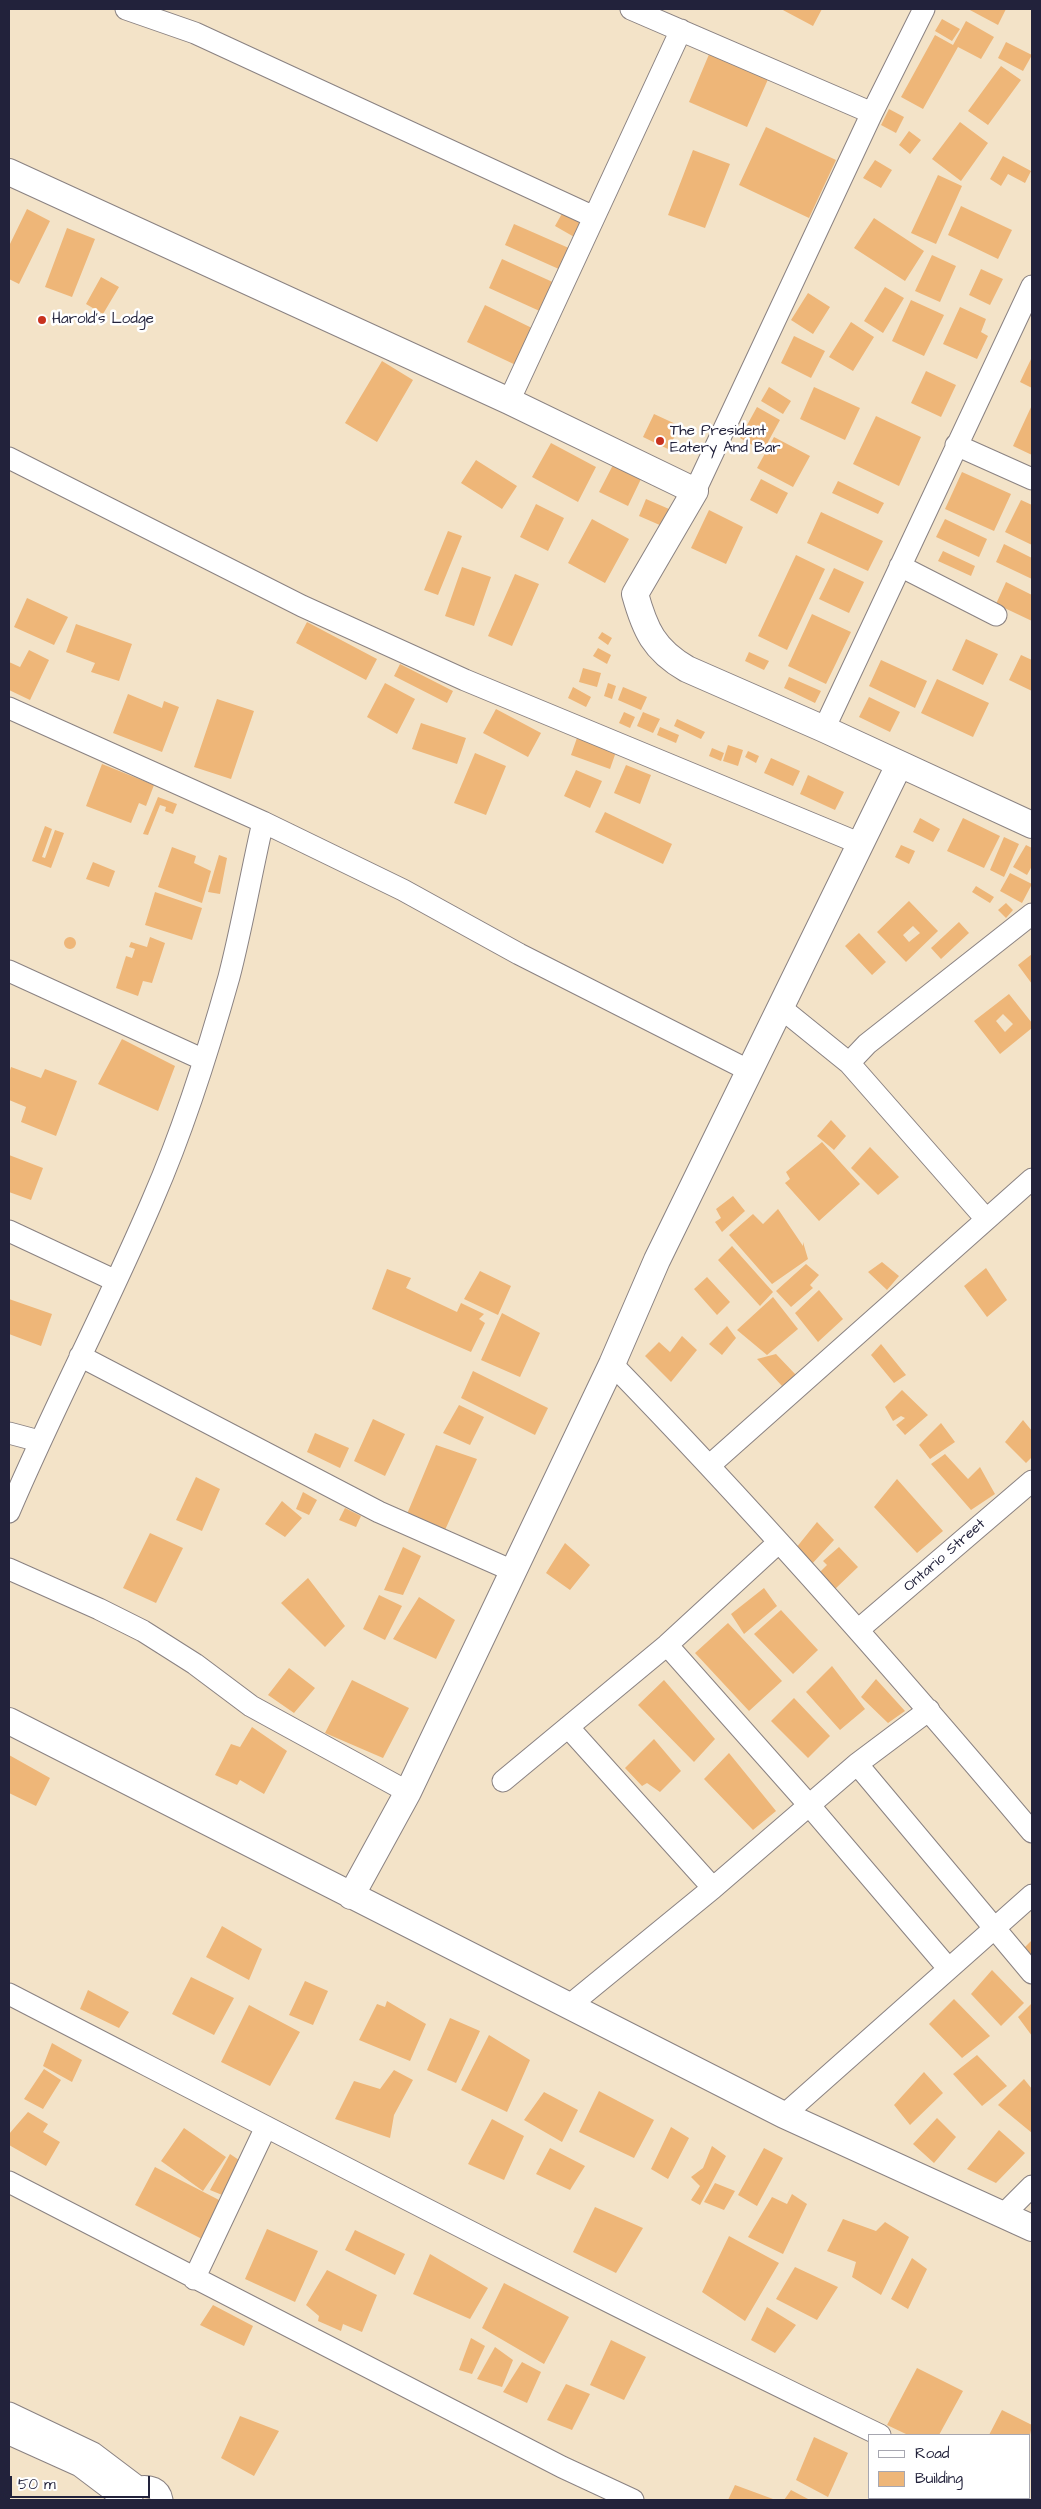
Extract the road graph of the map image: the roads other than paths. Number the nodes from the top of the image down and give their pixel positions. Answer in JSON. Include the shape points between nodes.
{"nodes":[{"id":1,"x":126,"y":9,"type":"edge"},
{"id":2,"x":631,"y":9,"type":"edge"},
{"id":3,"x":924,"y":9,"type":"edge"},
{"id":4,"x":681,"y":30,"type":"junction"},
{"id":5,"x":872,"y":113,"type":"junction"},
{"id":6,"x":9,"y":172,"type":"edge"},
{"id":7,"x":594,"y":217,"type":"junction"},
{"id":8,"x":1032,"y":286,"type":"edge"},
{"id":9,"x":509,"y":401,"type":"junction"},
{"id":10,"x":956,"y":445,"type":"junction"},
{"id":11,"x":9,"y":458,"type":"edge"},
{"id":12,"x":1032,"y":479,"type":"edge"},
{"id":13,"x":695,"y":491,"type":"junction"},
{"id":14,"x":900,"y":566,"type":"junction"},
{"id":15,"x":996,"y":615,"type":"dead end"},
{"id":16,"x":9,"y":708,"type":"edge"},
{"id":17,"x":824,"y":729,"type":"junction"},
{"id":18,"x":899,"y":765,"type":"junction"},
{"id":19,"x":263,"y":822,"type":"junction"},
{"id":20,"x":1032,"y":826,"type":"edge"},
{"id":21,"x":861,"y":844,"type":"junction"},
{"id":22,"x":1032,"y":914,"type":"edge"},
{"id":23,"x":9,"y":971,"type":"edge"},
{"id":24,"x":781,"y":1008,"type":"junction"},
{"id":25,"x":204,"y":1060,"type":"junction"},
{"id":26,"x":849,"y":1063,"type":"junction"},
{"id":27,"x":750,"y":1071,"type":"junction"},
{"id":28,"x":1032,"y":1179,"type":"edge"},
{"id":29,"x":986,"y":1219,"type":"junction"},
{"id":30,"x":9,"y":1231,"type":"edge"},
{"id":31,"x":116,"y":1281,"type":"junction"},
{"id":32,"x":80,"y":1356,"type":"junction"},
{"id":33,"x":612,"y":1364,"type":"junction"},
{"id":34,"x":9,"y":1433,"type":"edge"},
{"id":35,"x":39,"y":1441,"type":"junction"},
{"id":36,"x":710,"y":1465,"type":"junction"},
{"id":37,"x":1029,"y":1490,"type":"edge"},
{"id":38,"x":9,"y":1512,"type":"edge"},
{"id":39,"x":779,"y":1542,"type":"junction"},
{"id":40,"x":9,"y":1569,"type":"edge"},
{"id":41,"x":512,"y":1571,"type":"junction"},
{"id":42,"x":858,"y":1630,"type":"junction"},
{"id":43,"x":667,"y":1645,"type":"junction"},
{"id":44,"x":929,"y":1710,"type":"junction"},
{"id":45,"x":9,"y":1721,"type":"edge"},
{"id":46,"x":568,"y":1727,"type":"junction"},
{"id":47,"x":857,"y":1764,"type":"junction"},
{"id":48,"x":503,"y":1781,"type":"dead end"},
{"id":49,"x":408,"y":1792,"type":"junction"},
{"id":50,"x":809,"y":1805,"type":"junction"},
{"id":51,"x":1032,"y":1832,"type":"edge"},
{"id":52,"x":713,"y":1888,"type":"junction"},
{"id":53,"x":1032,"y":1895,"type":"edge"},
{"id":54,"x":351,"y":1896,"type":"junction"},
{"id":55,"x":993,"y":1928,"type":"junction"},
{"id":56,"x":948,"y":1968,"type":"junction"},
{"id":57,"x":1032,"y":1973,"type":"edge"},
{"id":58,"x":9,"y":1994,"type":"edge"},
{"id":59,"x":570,"y":2005,"type":"junction"},
{"id":60,"x":784,"y":2115,"type":"junction"},
{"id":61,"x":266,"y":2127,"type":"junction"},
{"id":62,"x":9,"y":2182,"type":"edge"},
{"id":63,"x":1032,"y":2186,"type":"edge"},
{"id":64,"x":1004,"y":2214,"type":"junction"},
{"id":65,"x":1032,"y":2228,"type":"edge"},
{"id":66,"x":194,"y":2279,"type":"junction"},
{"id":67,"x":9,"y":2413,"type":"edge"},
{"id":68,"x":9,"y":2434,"type":"edge"},
{"id":69,"x":878,"y":2434,"type":"edge"},
{"id":70,"x":131,"y":2496,"type":"edge"},
{"id":71,"x":164,"y":2499,"type":"edge"},
{"id":72,"x":633,"y":2500,"type":"edge"}],
"edges":[{"from":1,"to":7,"type":"street","via":[[195,33]]},
{"from":2,"to":4,"type":"street"},
{"from":3,"to":5,"type":"street"},
{"from":4,"to":5,"type":"street"},
{"from":4,"to":7,"type":"street"},
{"from":5,"to":13,"type":"street"},
{"from":6,"to":9,"type":"street"},
{"from":7,"to":9,"type":"street"},
{"from":8,"to":10,"type":"street"},
{"from":9,"to":13,"type":"street"},
{"from":10,"to":12,"type":"street"},
{"from":10,"to":14,"type":"street"},
{"from":11,"to":21,"type":"street","via":[[302,606],[465,680]]},
{"from":13,"to":17,"type":"street","via":[[635,594],[644,624],[669,659]]},
{"from":14,"to":15,"type":"street"},
{"from":14,"to":17,"type":"street"},
{"from":16,"to":19,"type":"street"},
{"from":17,"to":18,"type":"street"},
{"from":18,"to":20,"type":"street"},
{"from":18,"to":21,"type":"street"},
{"from":19,"to":25,"type":"street","via":[[229,976]]},
{"from":19,"to":27,"type":"street","via":[[403,890],[519,954]]},
{"from":21,"to":24,"type":"street"},
{"from":22,"to":26,"type":"street","via":[[866,1044]]},
{"from":23,"to":25,"type":"street"},
{"from":24,"to":26,"type":"street"},
{"from":24,"to":27,"type":"street"},
{"from":25,"to":31,"type":"street","via":[[157,1191]]},
{"from":26,"to":29,"type":"street"},
{"from":27,"to":33,"type":"street","via":[[658,1260]]},
{"from":28,"to":29,"type":"street"},
{"from":29,"to":36,"type":"street"},
{"from":30,"to":31,"type":"street"},
{"from":31,"to":32,"type":"street"},
{"from":32,"to":35,"type":"street"},
{"from":32,"to":41,"type":"street","via":[[379,1512]]},
{"from":33,"to":36,"type":"street"},
{"from":33,"to":41,"type":"street"},
{"from":34,"to":35,"type":"street"},
{"from":35,"to":38,"type":"street"},
{"from":36,"to":39,"type":"street"},
{"from":37,"to":42,"type":"street","name":"Ontario Street"},
{"from":39,"to":42,"type":"street"},
{"from":39,"to":43,"type":"street"},
{"from":40,"to":49,"type":"street","via":[[143,1631],[195,1664],[251,1706]]},
{"from":41,"to":49,"type":"street"},
{"from":42,"to":44,"type":"street"},
{"from":43,"to":46,"type":"street"},
{"from":43,"to":50,"type":"street"},
{"from":44,"to":47,"type":"street"},
{"from":44,"to":51,"type":"street"},
{"from":45,"to":54,"type":"street"},
{"from":46,"to":48,"type":"street"},
{"from":46,"to":52,"type":"street"},
{"from":47,"to":50,"type":"street"},
{"from":47,"to":55,"type":"street"},
{"from":49,"to":54,"type":"street"},
{"from":50,"to":52,"type":"street"},
{"from":50,"to":56,"type":"street"},
{"from":52,"to":59,"type":"street"},
{"from":53,"to":55,"type":"street"},
{"from":54,"to":59,"type":"street"},
{"from":55,"to":56,"type":"street"},
{"from":55,"to":57,"type":"street"},
{"from":56,"to":60,"type":"street"},
{"from":58,"to":61,"type":"street"},
{"from":59,"to":60,"type":"street"},
{"from":60,"to":64,"type":"street"},
{"from":61,"to":66,"type":"street"},
{"from":61,"to":69,"type":"street","via":[[706,2352]]},
{"from":62,"to":66,"type":"street"},
{"from":63,"to":64,"type":"street"},
{"from":64,"to":65,"type":"street"},
{"from":66,"to":72,"type":"street"},
{"from":67,"to":70,"type":"street","via":[[93,2453]]},
{"from":68,"to":70,"type":"street","via":[[80,2466]]},
{"from":70,"to":71,"type":"street","via":[[148,2486],[156,2489]]}]}
